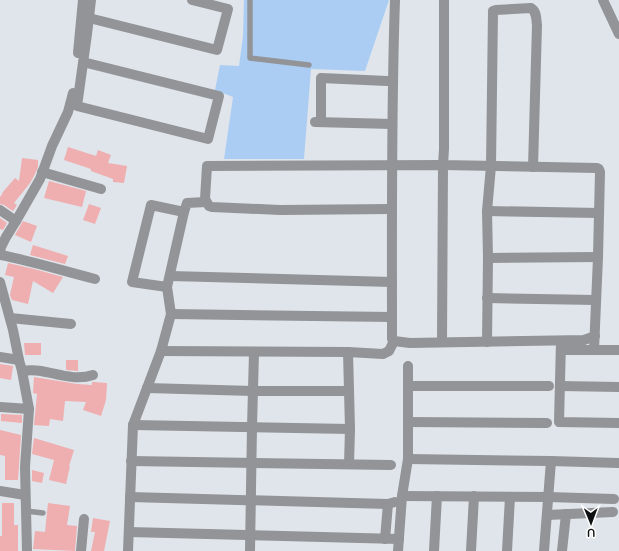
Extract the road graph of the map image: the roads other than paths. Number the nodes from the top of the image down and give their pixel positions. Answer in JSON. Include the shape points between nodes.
{"nodes":[{"id":1,"x":83,"y":0,"type":"edge"},
{"id":2,"x":91,"y":0,"type":"edge"},
{"id":3,"x":192,"y":0,"type":"edge"},
{"id":4,"x":250,"y":0,"type":"edge"},
{"id":5,"x":395,"y":0,"type":"edge"},
{"id":6,"x":444,"y":0,"type":"edge"},
{"id":7,"x":604,"y":0,"type":"edge"},
{"id":8,"x":89,"y":18,"type":"junction"},
{"id":9,"x":619,"y":34,"type":"edge"},
{"id":10,"x":83,"y":62,"type":"junction"},
{"id":11,"x":309,"y":65,"type":"dead end"},
{"id":12,"x":392,"y":81,"type":"junction"},
{"id":13,"x":392,"y":124,"type":"junction"},
{"id":14,"x":392,"y":165,"type":"junction"},
{"id":15,"x":443,"y":165,"type":"junction"},
{"id":16,"x":490,"y":166,"type":"junction"},
{"id":17,"x":533,"y":167,"type":"junction"},
{"id":18,"x":42,"y":172,"type":"junction"},
{"id":19,"x":101,"y":189,"type":"dead end"},
{"id":20,"x":206,"y":202,"type":"junction"},
{"id":21,"x":392,"y":209,"type":"junction"},
{"id":22,"x":0,"y":210,"type":"edge"},
{"id":23,"x":487,"y":211,"type":"junction"},
{"id":24,"x":184,"y":212,"type":"junction"},
{"id":25,"x":599,"y":213,"type":"junction"},
{"id":26,"x":16,"y":221,"type":"junction"},
{"id":27,"x":0,"y":250,"type":"edge"},
{"id":28,"x":598,"y":257,"type":"junction"},
{"id":29,"x":488,"y":258,"type":"junction"},
{"id":30,"x":170,"y":276,"type":"junction"},
{"id":31,"x":95,"y":278,"type":"dead end"},
{"id":32,"x":0,"y":282,"type":"edge"},
{"id":33,"x":392,"y":282,"type":"junction"},
{"id":34,"x":167,"y":287,"type":"junction"},
{"id":35,"x":487,"y":298,"type":"junction"},
{"id":36,"x":596,"y":300,"type":"junction"},
{"id":37,"x":171,"y":314,"type":"junction"},
{"id":38,"x":392,"y":317,"type":"junction"},
{"id":39,"x":10,"y":318,"type":"junction"},
{"id":40,"x":71,"y":324,"type":"dead end"},
{"id":41,"x":594,"y":336,"type":"junction"},
{"id":42,"x":394,"y":341,"type":"junction"},
{"id":43,"x":442,"y":342,"type":"junction"},
{"id":44,"x":487,"y":342,"type":"junction"},
{"id":45,"x":561,"y":345,"type":"junction"},
{"id":46,"x":594,"y":350,"type":"junction"},
{"id":47,"x":619,"y":350,"type":"edge"},
{"id":48,"x":160,"y":351,"type":"junction"},
{"id":49,"x":254,"y":352,"type":"junction"},
{"id":50,"x":348,"y":352,"type":"junction"},
{"id":51,"x":0,"y":357,"type":"edge"},
{"id":52,"x":19,"y":360,"type":"junction"},
{"id":53,"x":408,"y":366,"type":"dead end"},
{"id":54,"x":22,"y":370,"type":"junction"},
{"id":55,"x":92,"y":375,"type":"dead end"},
{"id":56,"x":408,"y":386,"type":"junction"},
{"id":57,"x":549,"y":386,"type":"dead end"},
{"id":58,"x":560,"y":386,"type":"junction"},
{"id":59,"x":619,"y":387,"type":"edge"},
{"id":60,"x":147,"y":388,"type":"junction"},
{"id":61,"x":253,"y":391,"type":"junction"},
{"id":62,"x":349,"y":391,"type":"junction"},
{"id":63,"x":0,"y":407,"type":"edge"},
{"id":64,"x":29,"y":409,"type":"junction"},
{"id":65,"x":408,"y":422,"type":"junction"},
{"id":66,"x":547,"y":423,"type":"dead end"},
{"id":67,"x":619,"y":423,"type":"edge"},
{"id":68,"x":133,"y":426,"type":"junction"},
{"id":69,"x":252,"y":427,"type":"junction"},
{"id":70,"x":350,"y":429,"type":"junction"},
{"id":71,"x":408,"y":459,"type":"junction"},
{"id":72,"x":131,"y":461,"type":"junction"},
{"id":73,"x":550,"y":461,"type":"junction"},
{"id":74,"x":251,"y":463,"type":"junction"},
{"id":75,"x":618,"y":463,"type":"dead end"},
{"id":76,"x":349,"y":464,"type":"junction"},
{"id":77,"x":391,"y":465,"type":"dead end"},
{"id":78,"x":0,"y":492,"type":"edge"},
{"id":79,"x":25,"y":495,"type":"junction"},
{"id":80,"x":130,"y":496,"type":"junction"},
{"id":81,"x":437,"y":496,"type":"junction"},
{"id":82,"x":474,"y":496,"type":"junction"},
{"id":83,"x":510,"y":497,"type":"junction"},
{"id":84,"x":548,"y":497,"type":"junction"},
{"id":85,"x":402,"y":498,"type":"junction"},
{"id":86,"x":614,"y":499,"type":"dead end"},
{"id":87,"x":251,"y":500,"type":"junction"},
{"id":88,"x":388,"y":504,"type":"junction"},
{"id":89,"x":26,"y":511,"type":"junction"},
{"id":90,"x":613,"y":512,"type":"dead end"},
{"id":91,"x":44,"y":513,"type":"dead end"},
{"id":92,"x":547,"y":514,"type":"junction"},
{"id":93,"x":566,"y":514,"type":"junction"},
{"id":94,"x":84,"y":519,"type":"dead end"},
{"id":95,"x":129,"y":532,"type":"junction"},
{"id":96,"x":250,"y":536,"type":"junction"},
{"id":97,"x":385,"y":539,"type":"junction"},
{"id":98,"x":399,"y":539,"type":"junction"},
{"id":99,"x":30,"y":551,"type":"edge"},
{"id":100,"x":81,"y":551,"type":"edge"},
{"id":101,"x":128,"y":551,"type":"edge"},
{"id":102,"x":250,"y":551,"type":"edge"},
{"id":103,"x":398,"y":551,"type":"edge"},
{"id":104,"x":434,"y":551,"type":"edge"},
{"id":105,"x":471,"y":551,"type":"edge"},
{"id":106,"x":507,"y":551,"type":"edge"},
{"id":107,"x":544,"y":551,"type":"edge"},
{"id":108,"x":562,"y":551,"type":"edge"}],
"edges":[{"from":1,"to":18,"type":"street","via":[[71,103]]},
{"from":2,"to":8,"type":"street"},
{"from":3,"to":8,"type":"street","via":[[228,10],[217,50]]},
{"from":4,"to":11,"type":"lane","via":[[250,58]]},
{"from":5,"to":12,"type":"street"},
{"from":6,"to":15,"type":"street"},
{"from":7,"to":9,"type":"street"},
{"from":8,"to":10,"type":"street"},
{"from":10,"to":10,"type":"street","via":[[77,106],[208,139],[219,96]]},
{"from":12,"to":13,"type":"street"},
{"from":12,"to":13,"type":"street","via":[[321,78],[318,122]]},
{"from":13,"to":14,"type":"street"},
{"from":14,"to":15,"type":"street"},
{"from":14,"to":20,"type":"street","via":[[207,166]]},
{"from":14,"to":21,"type":"street"},
{"from":15,"to":16,"type":"street"},
{"from":15,"to":43,"type":"street"},
{"from":16,"to":17,"type":"street"},
{"from":16,"to":17,"type":"street","via":[[493,11],[531,8],[536,12],[537,25]]},
{"from":16,"to":23,"type":"street"},
{"from":17,"to":25,"type":"street","via":[[599,169]]},
{"from":18,"to":19,"type":"street"},
{"from":18,"to":26,"type":"street"},
{"from":20,"to":21,"type":"street","via":[[212,207],[280,210]]},
{"from":20,"to":24,"type":"street","via":[[187,203]]},
{"from":21,"to":33,"type":"street"},
{"from":22,"to":26,"type":"street"},
{"from":23,"to":25,"type":"street"},
{"from":23,"to":29,"type":"street"},
{"from":24,"to":30,"type":"street"},
{"from":24,"to":34,"type":"street","via":[[150,205],[132,282]]},
{"from":25,"to":28,"type":"street"},
{"from":26,"to":27,"type":"street"},
{"from":27,"to":31,"type":"street","via":[[23,260]]},
{"from":28,"to":29,"type":"street"},
{"from":28,"to":36,"type":"street"},
{"from":29,"to":35,"type":"street"},
{"from":30,"to":33,"type":"street"},
{"from":30,"to":34,"type":"street"},
{"from":32,"to":39,"type":"street"},
{"from":33,"to":38,"type":"street"},
{"from":34,"to":37,"type":"street"},
{"from":35,"to":36,"type":"street"},
{"from":35,"to":44,"type":"street"},
{"from":36,"to":41,"type":"street"},
{"from":37,"to":38,"type":"street"},
{"from":37,"to":48,"type":"street"},
{"from":38,"to":42,"type":"street"},
{"from":39,"to":40,"type":"street"},
{"from":39,"to":52,"type":"street"},
{"from":41,"to":45,"type":"street"},
{"from":41,"to":46,"type":"street"},
{"from":42,"to":43,"type":"street"},
{"from":42,"to":50,"type":"street","via":[[389,351],[383,354]]},
{"from":43,"to":44,"type":"street"},
{"from":44,"to":45,"type":"street"},
{"from":45,"to":46,"type":"street"},
{"from":45,"to":58,"type":"street"},
{"from":46,"to":47,"type":"street"},
{"from":48,"to":49,"type":"street"},
{"from":48,"to":60,"type":"street"},
{"from":49,"to":50,"type":"street"},
{"from":49,"to":61,"type":"street"},
{"from":50,"to":62,"type":"street"},
{"from":51,"to":52,"type":"street"},
{"from":52,"to":54,"type":"street"},
{"from":53,"to":56,"type":"street"},
{"from":54,"to":55,"type":"street","via":[[78,378]]},
{"from":54,"to":64,"type":"street"},
{"from":56,"to":57,"type":"street"},
{"from":56,"to":65,"type":"street"},
{"from":58,"to":59,"type":"street"},
{"from":58,"to":67,"type":"street","via":[[559,422]]},
{"from":60,"to":61,"type":"street"},
{"from":60,"to":68,"type":"street"},
{"from":61,"to":62,"type":"street"},
{"from":61,"to":69,"type":"street"},
{"from":62,"to":70,"type":"street"},
{"from":63,"to":64,"type":"street"},
{"from":64,"to":79,"type":"street"},
{"from":65,"to":66,"type":"street"},
{"from":65,"to":71,"type":"street"},
{"from":68,"to":69,"type":"street"},
{"from":68,"to":72,"type":"street"},
{"from":69,"to":70,"type":"street"},
{"from":69,"to":74,"type":"street"},
{"from":70,"to":76,"type":"street"},
{"from":71,"to":73,"type":"street"},
{"from":71,"to":85,"type":"street"},
{"from":72,"to":74,"type":"street"},
{"from":72,"to":80,"type":"street"},
{"from":73,"to":75,"type":"street"},
{"from":73,"to":84,"type":"street"},
{"from":74,"to":76,"type":"street"},
{"from":74,"to":87,"type":"street"},
{"from":76,"to":77,"type":"street"},
{"from":78,"to":79,"type":"street"},
{"from":79,"to":89,"type":"street"},
{"from":80,"to":87,"type":"street"},
{"from":80,"to":95,"type":"street"},
{"from":81,"to":82,"type":"street"},
{"from":81,"to":85,"type":"street"},
{"from":81,"to":104,"type":"street"},
{"from":82,"to":83,"type":"street"},
{"from":82,"to":105,"type":"street"},
{"from":83,"to":84,"type":"street"},
{"from":83,"to":106,"type":"street"},
{"from":84,"to":86,"type":"street"},
{"from":84,"to":92,"type":"street"},
{"from":85,"to":88,"type":"street"},
{"from":85,"to":98,"type":"street"},
{"from":87,"to":88,"type":"street"},
{"from":87,"to":96,"type":"street"},
{"from":88,"to":97,"type":"street"},
{"from":89,"to":91,"type":"lane"},
{"from":89,"to":99,"type":"street"},
{"from":90,"to":93,"type":"street"},
{"from":92,"to":93,"type":"street"},
{"from":92,"to":107,"type":"street"},
{"from":93,"to":108,"type":"street"},
{"from":94,"to":100,"type":"street"},
{"from":95,"to":96,"type":"street"},
{"from":95,"to":101,"type":"street"},
{"from":96,"to":97,"type":"street"},
{"from":96,"to":102,"type":"street"},
{"from":97,"to":98,"type":"street"},
{"from":98,"to":103,"type":"street"}]}
